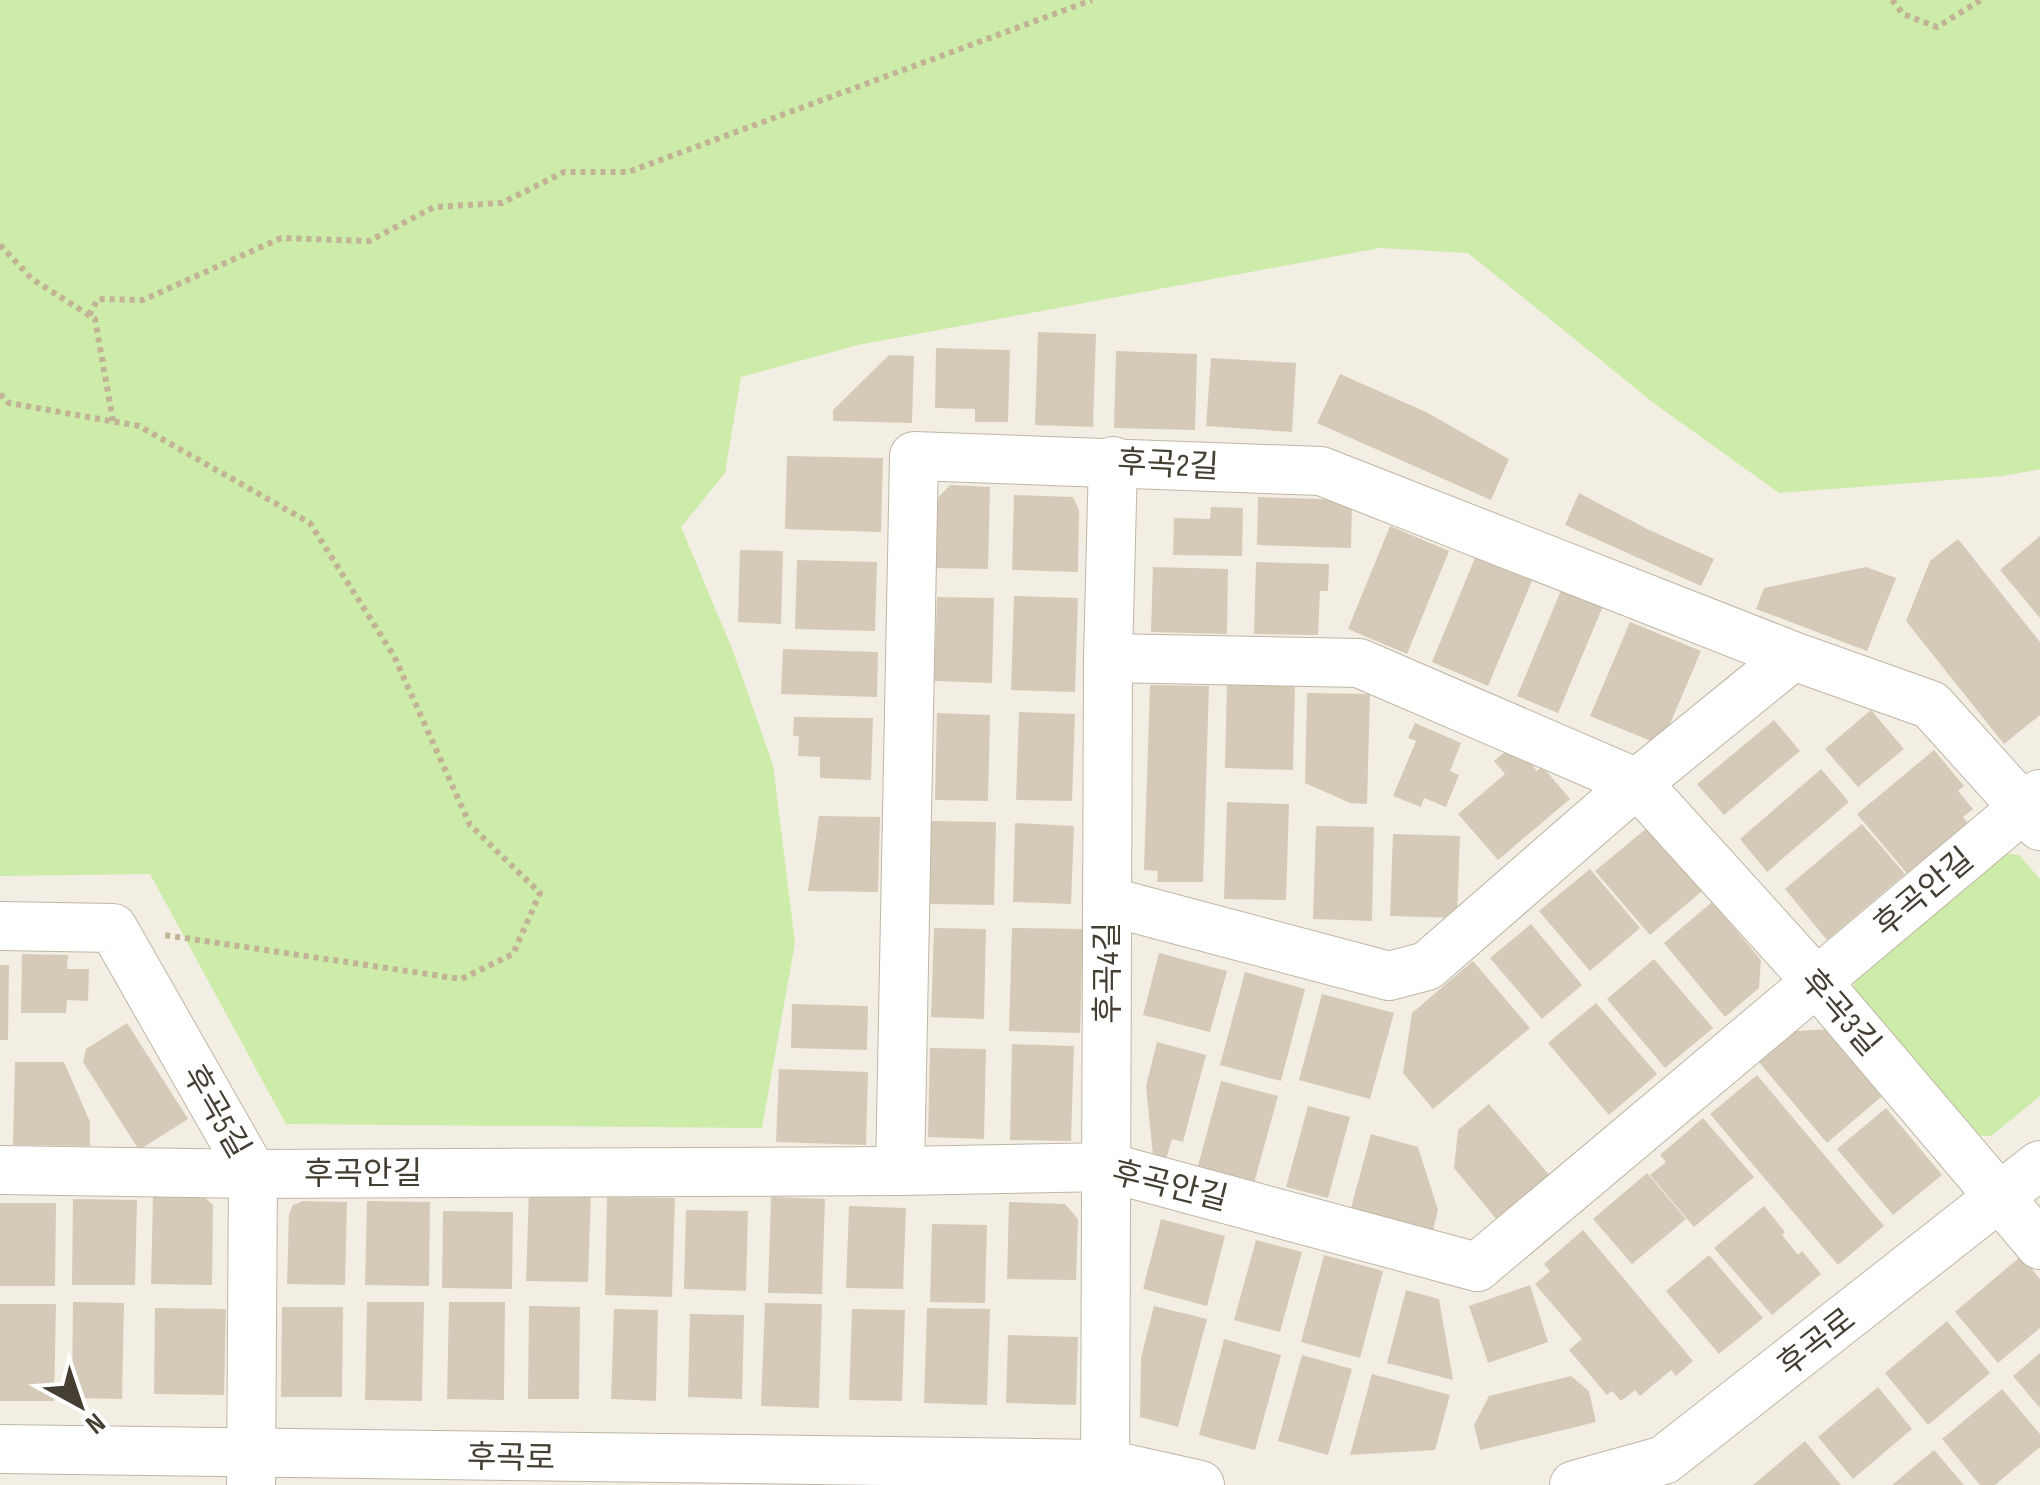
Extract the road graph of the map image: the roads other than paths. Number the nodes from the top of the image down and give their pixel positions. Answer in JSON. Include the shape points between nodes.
{"nodes":[{"id":1,"x":1113,"y":462,"type":"junction"},
{"id":2,"x":1793,"y":656,"type":"junction"},
{"id":3,"x":1108,"y":658,"type":"junction"},
{"id":4,"x":1637,"y":782,"type":"junction"},
{"id":5,"x":2035,"y":809,"type":"edge"},
{"id":6,"x":1107,"y":901,"type":"junction"},
{"id":7,"x":0,"y":926,"type":"edge"},
{"id":8,"x":1816,"y":982,"type":"junction"},
{"id":9,"x":2040,"y":1165,"type":"edge"},
{"id":10,"x":1107,"y":1167,"type":"junction"},
{"id":11,"x":0,"y":1170,"type":"edge"},
{"id":12,"x":900,"y":1171,"type":"junction"},
{"id":13,"x":253,"y":1174,"type":"junction"},
{"id":14,"x":2000,"y":1199,"type":"junction"},
{"id":15,"x":2040,"y":1245,"type":"edge"},
{"id":16,"x":0,"y":1449,"type":"edge"},
{"id":17,"x":251,"y":1470,"type":"edge"},
{"id":18,"x":1105,"y":1474,"type":"edge"},
{"id":19,"x":1200,"y":1485,"type":"edge"},
{"id":20,"x":1574,"y":1485,"type":"edge"}],
"edges":[{"from":1,"to":2,"type":"street","name":"후곡2길","via":[[1322,471]]},
{"from":1,"to":3,"type":"street","name":"후곡4길"},
{"from":1,"to":12,"type":"street","name":"후곡2길","via":[[914,456]]},
{"from":2,"to":4,"type":"street"},
{"from":2,"to":5,"type":"street","name":"후곡2길","via":[[1930,705]]},
{"from":3,"to":4,"type":"street","name":"후곡3길","via":[[1359,663]]},
{"from":3,"to":6,"type":"street","name":"후곡4길"},
{"from":4,"to":6,"type":"street","via":[[1427,966],[1390,976]]},
{"from":4,"to":8,"type":"street","name":"후곡3길"},
{"from":5,"to":8,"type":"street","name":"후곡안길"},
{"from":6,"to":10,"type":"street","name":"후곡4길"},
{"from":7,"to":13,"type":"street","name":"후곡5길","via":[[113,928]]},
{"from":8,"to":10,"type":"street","name":"후곡안길","via":[[1477,1267]]},
{"from":8,"to":14,"type":"street","name":"후곡3길"},
{"from":9,"to":14,"type":"street","name":"후곡로"},
{"from":10,"to":12,"type":"street","name":"후곡안길"},
{"from":10,"to":18,"type":"street","name":"후곡4길"},
{"from":11,"to":13,"type":"street","name":"후곡안길"},
{"from":12,"to":13,"type":"street","name":"후곡안길"},
{"from":13,"to":17,"type":"street","name":"후곡5길"},
{"from":14,"to":15,"type":"street","name":"후곡3길"},
{"from":14,"to":20,"type":"street","name":"후곡로","via":[[1664,1460]]},
{"from":16,"to":17,"type":"street","name":"후곡로"},
{"from":17,"to":18,"type":"street","name":"후곡로"},
{"from":18,"to":19,"type":"street","name":"후곡로"}]}
